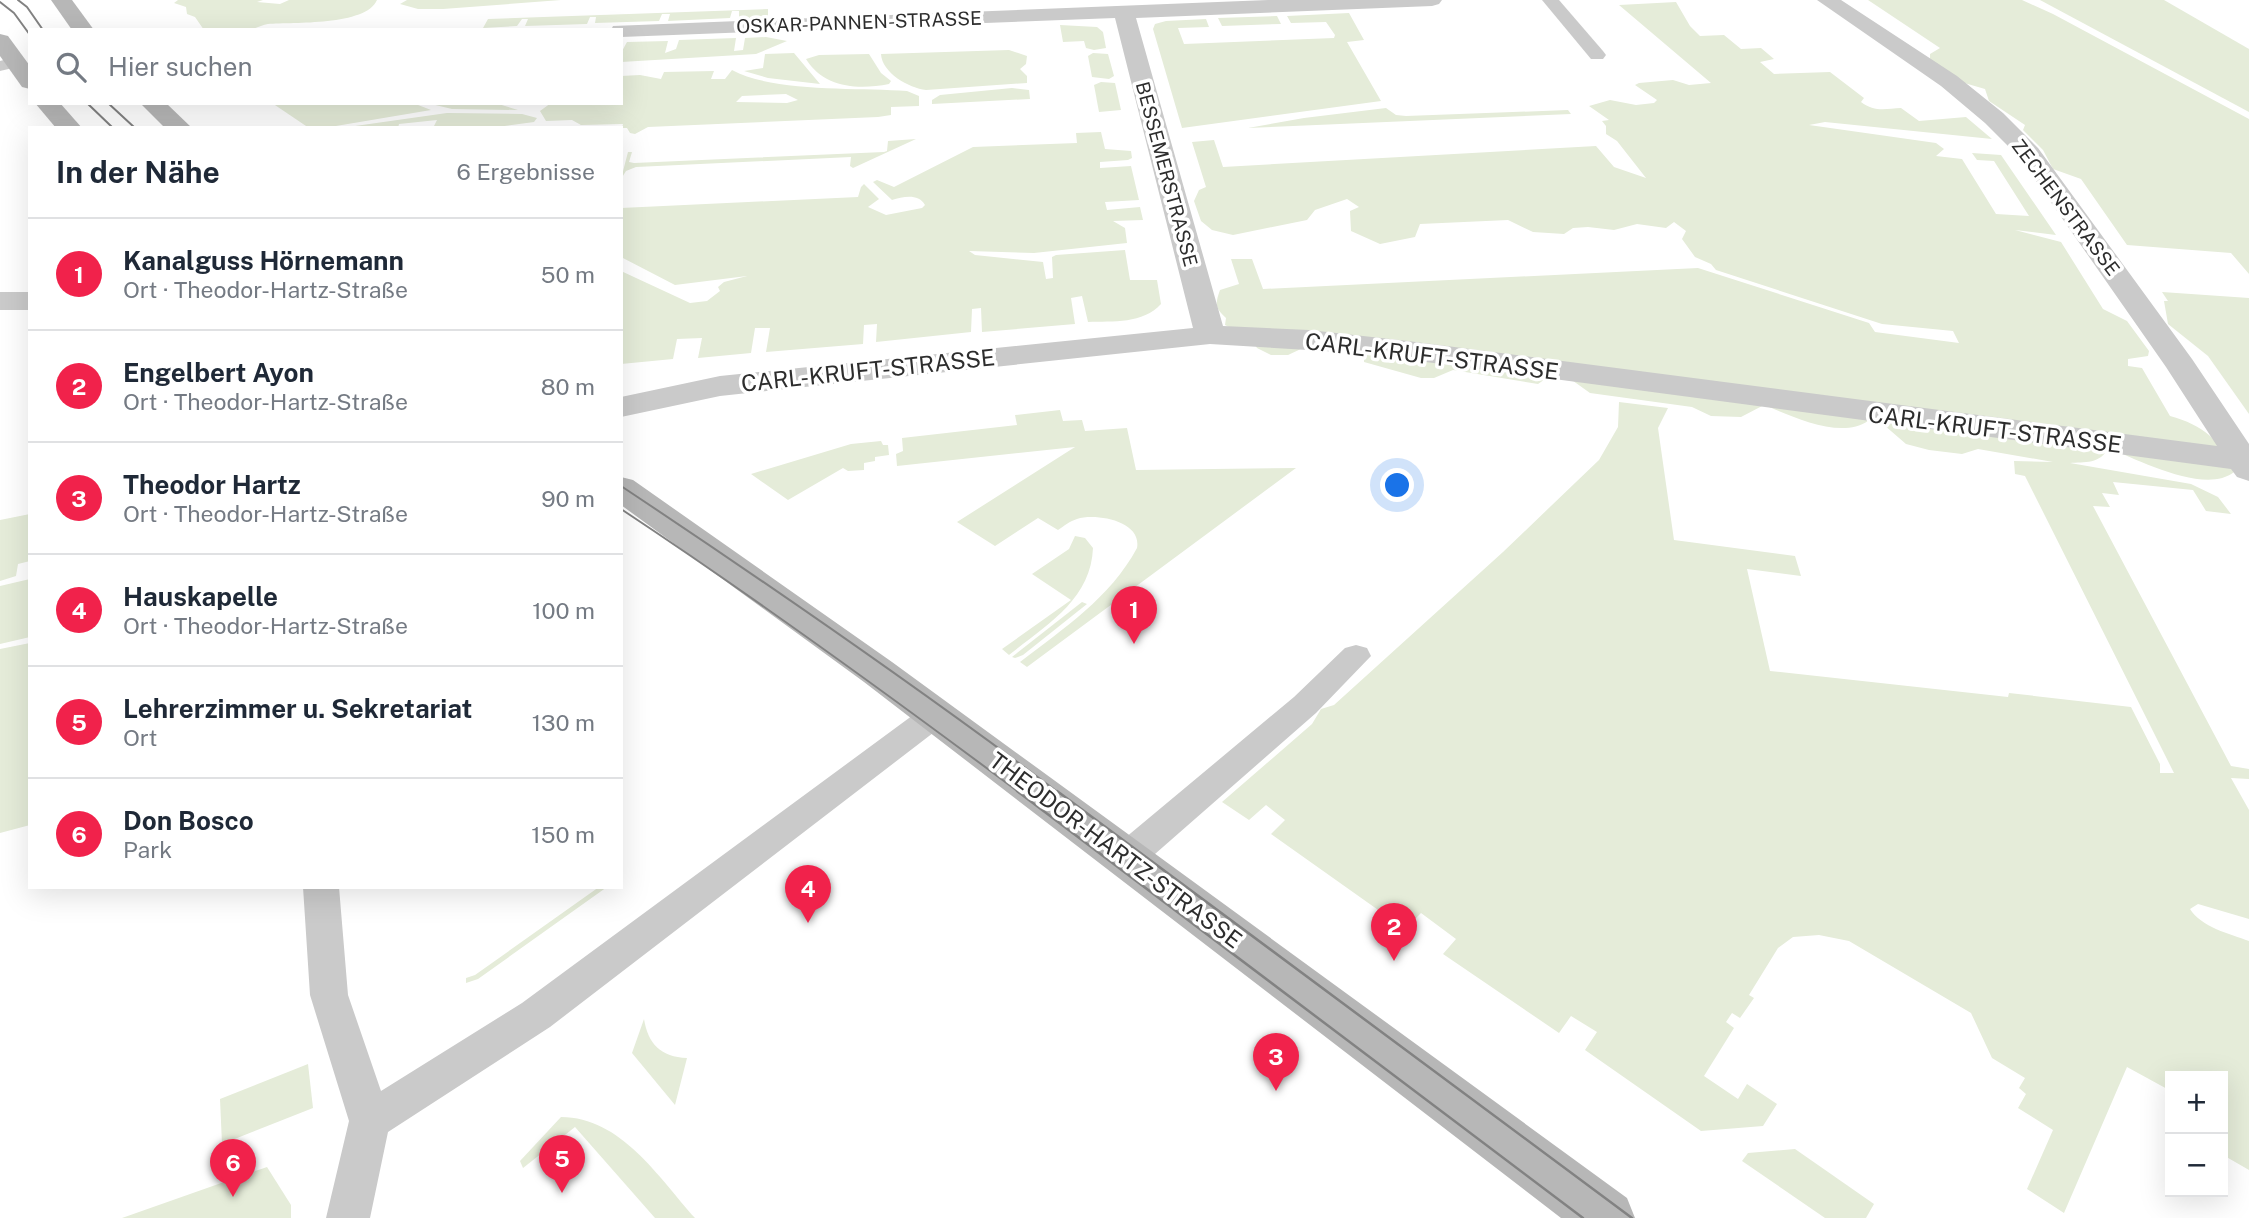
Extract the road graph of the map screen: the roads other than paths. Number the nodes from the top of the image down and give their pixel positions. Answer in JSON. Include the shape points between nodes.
{"nodes":[{"id":1,"x":61,"y":0,"type":"edge"},
{"id":2,"x":1432,"y":0,"type":"edge"},
{"id":3,"x":1550,"y":0,"type":"edge"},
{"id":4,"x":1827,"y":0,"type":"edge"},
{"id":5,"x":1287,"y":3,"type":"edge"},
{"id":6,"x":1124,"y":12,"type":"junction"},
{"id":7,"x":82,"y":28,"type":"edge"},
{"id":8,"x":623,"y":31,"type":"edge"},
{"id":9,"x":0,"y":41,"type":"edge"},
{"id":10,"x":1597,"y":55,"type":"dead end"},
{"id":11,"x":8,"y":64,"type":"edge"},
{"id":12,"x":28,"y":80,"type":"edge"},
{"id":13,"x":49,"y":105,"type":"edge"},
{"id":14,"x":154,"y":105,"type":"edge"},
{"id":15,"x":68,"y":126,"type":"edge"},
{"id":16,"x":178,"y":126,"type":"edge"},
{"id":17,"x":0,"y":301,"type":"edge"},
{"id":18,"x":28,"y":301,"type":"edge"},
{"id":19,"x":1210,"y":335,"type":"junction"},
{"id":20,"x":623,"y":407,"type":"edge"},
{"id":21,"x":2246,"y":465,"type":"edge"},
{"id":22,"x":623,"y":489,"type":"edge"},
{"id":23,"x":1356,"y":656,"type":"dead end"},
{"id":24,"x":935,"y":715,"type":"junction"},
{"id":25,"x":1126,"y":859,"type":"junction"},
{"id":26,"x":321,"y":889,"type":"edge"},
{"id":27,"x":370,"y":1121,"type":"junction"},
{"id":28,"x":348,"y":1218,"type":"edge"},
{"id":29,"x":1607,"y":1218,"type":"edge"}],
"edges":[{"from":1,"to":7,"type":"main road"},
{"from":2,"to":5,"type":"street","name":"OSKAR-PANNEN-STRASSE"},
{"from":3,"to":10,"type":"lane"},
{"from":4,"to":21,"type":"street","name":"ZECHENSTRASSE","via":[[1949,81],[2021,144],[2102,253]]},
{"from":5,"to":6,"type":"street","name":"OSKAR-PANNEN-STRASSE"},
{"from":6,"to":8,"type":"street","name":"OSKAR-PANNEN-STRASSE"},
{"from":6,"to":19,"type":"street","name":"BESSEMERSTRASSE"},
{"from":9,"to":11,"type":"main road"},
{"from":11,"to":12,"type":"main road"},
{"from":13,"to":15,"type":"main road"},
{"from":14,"to":16,"type":"main road"},
{"from":17,"to":18,"type":"street"},
{"from":19,"to":20,"type":"street","name":"CARL-KRUFT-STRASSE","via":[[720,386]]},
{"from":19,"to":21,"type":"street","name":"CARL-KRUFT-STRASSE","via":[[1318,341]]},
{"from":22,"to":24,"type":"main road","name":"THEODOR-HARTZ-STRASSE"},
{"from":23,"to":25,"type":"lane"},
{"from":24,"to":25,"type":"main road","name":"THEODOR-HARTZ-STRASSE"},
{"from":24,"to":27,"type":"lane","via":[[536,1015]]},
{"from":25,"to":29,"type":"main road","name":"THEODOR-HARTZ-STRASSE"},
{"from":26,"to":27,"type":"lane","via":[[329,995]]},
{"from":27,"to":28,"type":"lane"}]}
